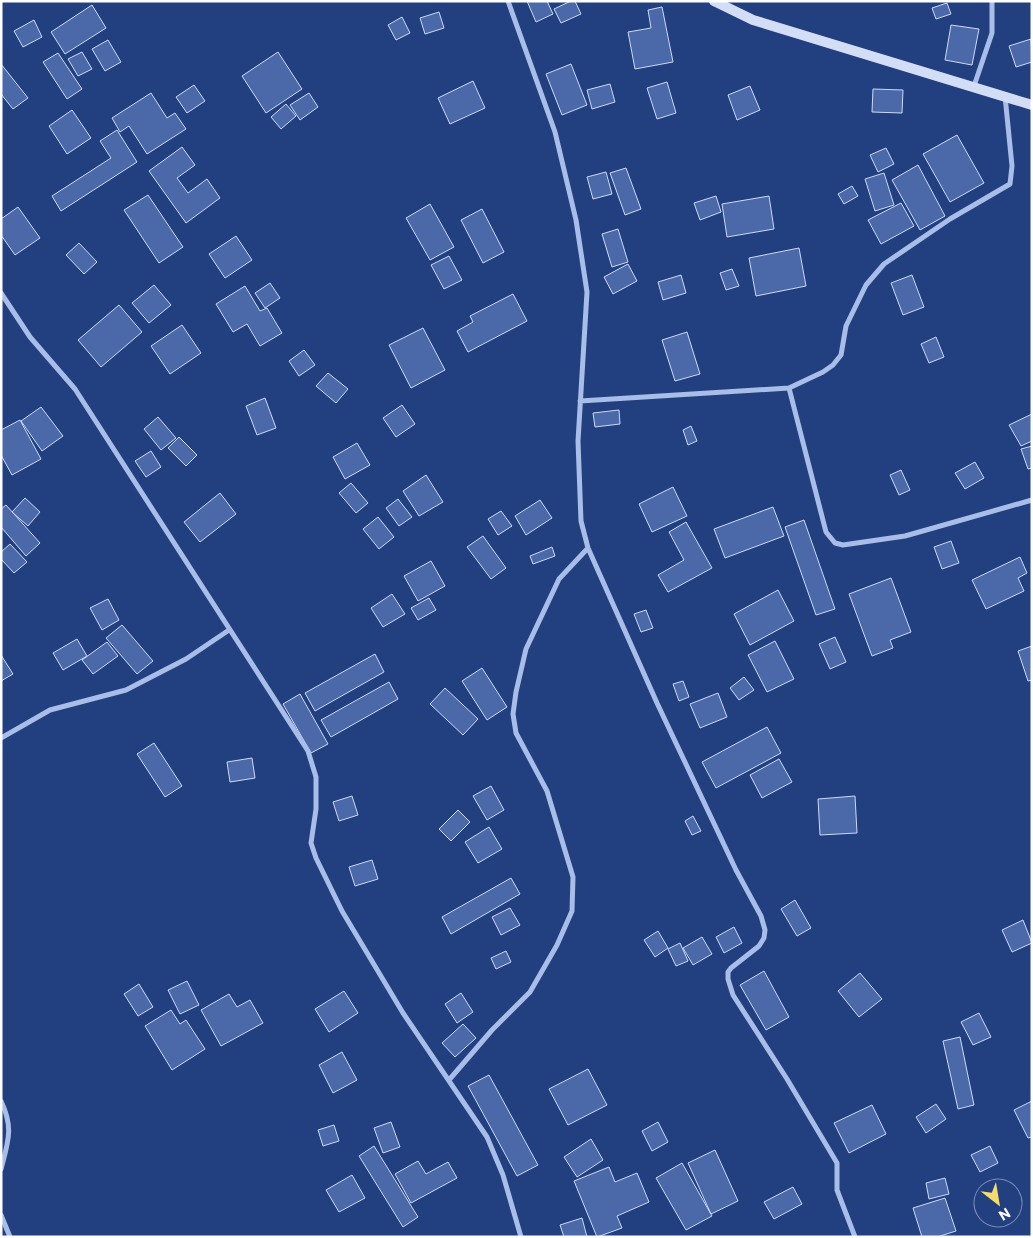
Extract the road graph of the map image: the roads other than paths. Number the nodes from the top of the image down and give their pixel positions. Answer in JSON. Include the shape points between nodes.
{"nodes":[{"id":1,"x":508,"y":1,"type":"edge"},
{"id":2,"x":714,"y":1,"type":"edge"},
{"id":3,"x":992,"y":1,"type":"edge"},
{"id":4,"x":974,"y":86,"type":"junction"},
{"id":5,"x":1005,"y":96,"type":"junction"},
{"id":6,"x":1032,"y":105,"type":"edge"},
{"id":7,"x":1,"y":293,"type":"edge"},
{"id":8,"x":790,"y":388,"type":"junction"},
{"id":9,"x":580,"y":401,"type":"junction"},
{"id":10,"x":1032,"y":500,"type":"edge"},
{"id":11,"x":588,"y":548,"type":"junction"},
{"id":12,"x":229,"y":630,"type":"junction"},
{"id":13,"x":1,"y":738,"type":"edge"},
{"id":14,"x":449,"y":1080,"type":"junction"},
{"id":15,"x":1,"y":1101,"type":"edge"},
{"id":16,"x":1,"y":1169,"type":"edge"},
{"id":17,"x":1,"y":1216,"type":"edge"},
{"id":18,"x":10,"y":1237,"type":"edge"},
{"id":19,"x":521,"y":1237,"type":"edge"},
{"id":20,"x":856,"y":1237,"type":"edge"}],
"edges":[{"from":1,"to":9,"type":"street","via":[[555,132],[576,220],[587,292]]},
{"from":2,"to":4,"type":"street","via":[[753,20]]},
{"from":3,"to":4,"type":"street","via":[[992,34]]},
{"from":4,"to":5,"type":"street"},
{"from":5,"to":6,"type":"street"},
{"from":5,"to":8,"type":"street","via":[[1012,166],[1010,184],[950,219],[884,264],[866,285],[846,326],[841,355],[823,372]]},
{"from":7,"to":12,"type":"street","via":[[30,337],[75,390]]},
{"from":8,"to":9,"type":"street"},
{"from":8,"to":10,"type":"street","via":[[826,532],[835,543],[843,545],[905,536]]},
{"from":9,"to":11,"type":"street","via":[[581,520]]},
{"from":11,"to":14,"type":"street","via":[[559,580],[526,649],[513,714],[516,733],[547,791],[573,878],[572,911],[530,992]]},
{"from":11,"to":20,"type":"street","via":[[657,703],[761,916],[764,938],[759,946],[731,968],[728,979],[733,995],[837,1164],[837,1190]]},
{"from":12,"to":13,"type":"street","via":[[186,659],[126,690],[50,710]]},
{"from":12,"to":14,"type":"street","via":[[308,752],[316,777],[311,843],[333,894],[403,1013]]},
{"from":14,"to":19,"type":"street","via":[[487,1137],[503,1175]]},
{"from":15,"to":16,"type":"street","via":[[8,1115],[10,1134]]},
{"from":17,"to":18,"type":"street"}]}
